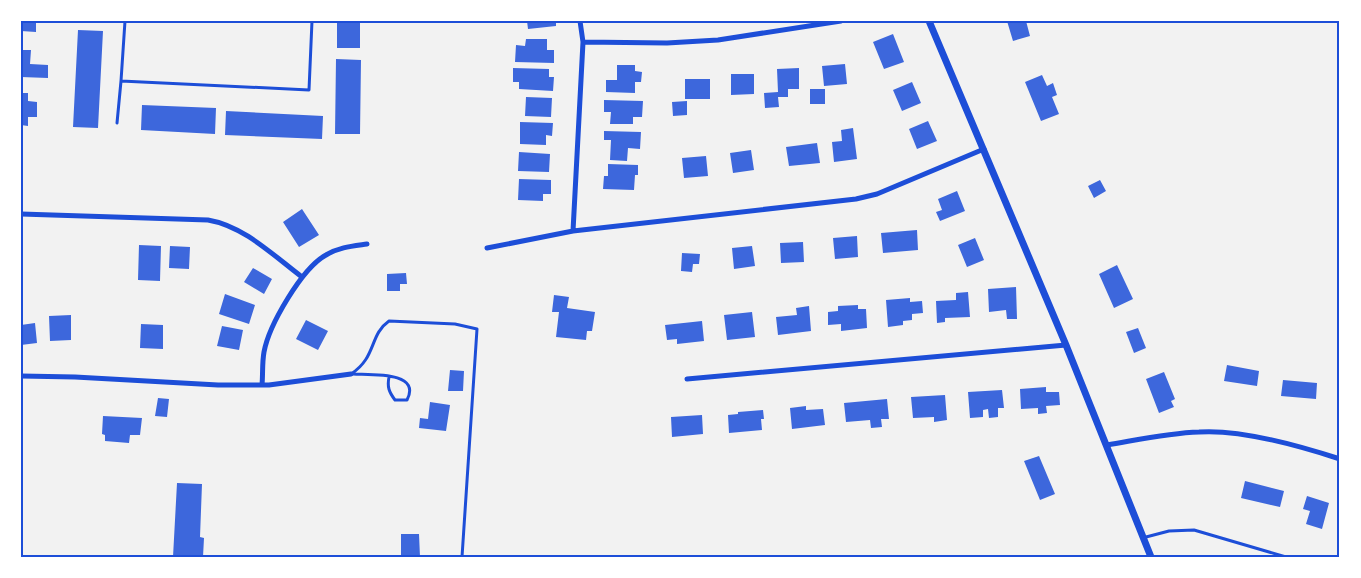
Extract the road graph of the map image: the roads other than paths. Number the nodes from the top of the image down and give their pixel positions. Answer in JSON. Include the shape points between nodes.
{"nodes":[{"id":1,"x":125,"y":21,"type":"edge"},
{"id":2,"x":312,"y":21,"type":"edge"},
{"id":3,"x":580,"y":21,"type":"edge"},
{"id":4,"x":841,"y":21,"type":"edge"},
{"id":5,"x":929,"y":21,"type":"edge"},
{"id":6,"x":583,"y":42,"type":"junction"},
{"id":7,"x":121,"y":81,"type":"junction"},
{"id":8,"x":117,"y":123,"type":"dead end"},
{"id":9,"x":984,"y":149,"type":"junction"},
{"id":10,"x":21,"y":214,"type":"edge"},
{"id":11,"x":573,"y":231,"type":"junction"},
{"id":12,"x":367,"y":244,"type":"dead end"},
{"id":13,"x":487,"y":248,"type":"dead end"},
{"id":14,"x":302,"y":277,"type":"junction"},
{"id":15,"x":1066,"y":345,"type":"junction"},
{"id":16,"x":351,"y":374,"type":"junction"},
{"id":17,"x":21,"y":376,"type":"edge"},
{"id":18,"x":389,"y":377,"type":"junction"},
{"id":19,"x":687,"y":379,"type":"dead end"},
{"id":20,"x":262,"y":385,"type":"junction"},
{"id":21,"x":1107,"y":445,"type":"junction"},
{"id":22,"x":1340,"y":459,"type":"edge"},
{"id":23,"x":1144,"y":538,"type":"junction"},
{"id":24,"x":462,"y":557,"type":"edge"},
{"id":25,"x":1151,"y":557,"type":"edge"},
{"id":26,"x":1286,"y":557,"type":"edge"}],
"edges":[{"from":1,"to":7,"type":"lane"},
{"from":2,"to":7,"type":"lane","via":[[309,90]]},
{"from":3,"to":6,"type":"street"},
{"from":4,"to":6,"type":"street","via":[[718,40]]},
{"from":5,"to":9,"type":"street"},
{"from":6,"to":11,"type":"street"},
{"from":7,"to":8,"type":"lane"},
{"from":9,"to":11,"type":"street","via":[[856,199]]},
{"from":9,"to":15,"type":"street"},
{"from":10,"to":14,"type":"street","via":[[223,222]]},
{"from":11,"to":13,"type":"street"},
{"from":12,"to":14,"type":"street","via":[[343,247],[325,255]]},
{"from":14,"to":20,"type":"street","via":[[277,316],[268,340]]},
{"from":15,"to":19,"type":"street"},
{"from":15,"to":21,"type":"street"},
{"from":16,"to":18,"type":"lane"},
{"from":16,"to":20,"type":"street"},
{"from":16,"to":24,"type":"lane","via":[[363,365],[376,335],[389,321],[477,329]]},
{"from":17,"to":20,"type":"street"},
{"from":18,"to":18,"type":"lane","via":[[406,380],[410,386],[407,400],[395,400],[389,393]]},
{"from":21,"to":22,"type":"street","via":[[1201,431],[1306,448]]},
{"from":21,"to":23,"type":"street"},
{"from":23,"to":25,"type":"street"},
{"from":23,"to":26,"type":"lane","via":[[1194,530]]}]}
